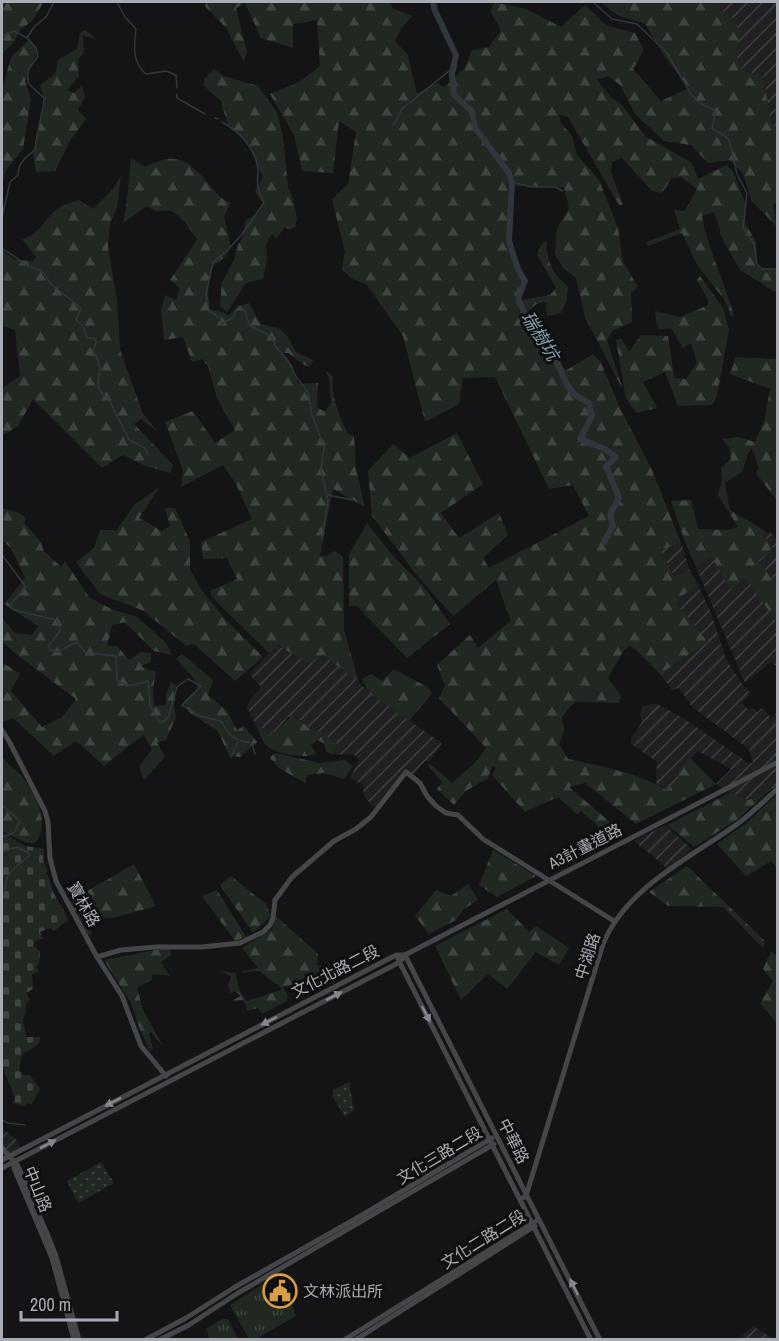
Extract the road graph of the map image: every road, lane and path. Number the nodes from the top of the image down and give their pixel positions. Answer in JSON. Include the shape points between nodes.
{"nodes":[{"id":1,"x":2,"y":730,"type":"edge"},
{"id":2,"x":777,"y":762,"type":"edge"},
{"id":3,"x":777,"y":788,"type":"edge"},
{"id":4,"x":549,"y":880,"type":"junction"},
{"id":5,"x":614,"y":921,"type":"junction"},
{"id":6,"x":396,"y":955,"type":"junction"},
{"id":7,"x":405,"y":955,"type":"junction"},
{"id":8,"x":97,"y":957,"type":"junction"},
{"id":9,"x":399,"y":962,"type":"junction"},
{"id":10,"x":165,"y":1075,"type":"junction"},
{"id":11,"x":170,"y":1080,"type":"junction"},
{"id":12,"x":493,"y":1140,"type":"junction"},
{"id":13,"x":2,"y":1150,"type":"edge"},
{"id":14,"x":5,"y":1157,"type":"edge"},
{"id":15,"x":14,"y":1161,"type":"junction"},
{"id":16,"x":2,"y":1168,"type":"edge"},
{"id":17,"x":524,"y":1197,"type":"junction"},
{"id":18,"x":540,"y":1220,"type":"junction"},
{"id":19,"x":534,"y":1224,"type":"junction"},
{"id":20,"x":74,"y":1340,"type":"edge"},
{"id":21,"x":79,"y":1340,"type":"edge"},
{"id":22,"x":145,"y":1340,"type":"edge"},
{"id":23,"x":159,"y":1340,"type":"edge"},
{"id":24,"x":344,"y":1340,"type":"edge"},
{"id":25,"x":355,"y":1340,"type":"edge"},
{"id":26,"x":591,"y":1340,"type":"edge"},
{"id":27,"x":600,"y":1340,"type":"edge"}],
"edges":[{"from":1,"to":8,"type":"street","name":"寶林路","via":[[45,811],[56,881]]},
{"from":2,"to":4,"type":"street","name":"A3計畫道路"},
{"from":3,"to":5,"type":"street","name":"中湖路","via":[[740,822],[638,895]]},
{"from":4,"to":5,"type":"street"},
{"from":4,"to":7,"type":"street","name":"A3計畫道路"},
{"from":4,"to":8,"type":"street","via":[[483,839],[458,815],[436,806],[420,783],[406,772],[371,817],[334,841],[292,877],[275,900],[273,918],[263,932],[240,943],[202,948],[156,946]]},
{"from":5,"to":17,"type":"street","name":"中湖路","via":[[603,944]]},
{"from":6,"to":7,"type":"street","name":"文化北路二段"},
{"from":6,"to":9,"type":"street","name":"中華路"},
{"from":6,"to":10,"type":"street","name":"文化北路二段","one_way":true},
{"from":7,"to":9,"type":"street","name":"文化北路二段"},
{"from":7,"to":12,"type":"street","name":"中華路"},
{"from":8,"to":10,"type":"street","name":"寶林路","via":[[126,1005],[141,1046]]},
{"from":11,"to":9,"type":"street","name":"文化北路二段","one_way":true},
{"from":9,"to":12,"type":"street","name":"中華路","one_way":true},
{"from":10,"to":11,"type":"street","name":"寶林路"},
{"from":10,"to":14,"type":"street","name":"文化北路二段","one_way":true},
{"from":15,"to":11,"type":"street","name":"文化北路二段","one_way":true},
{"from":12,"to":17,"type":"street","name":"中華路"},
{"from":12,"to":22,"type":"street","name":"文化三路二段"},
{"from":12,"to":23,"type":"street","name":"文化三路二段"},
{"from":13,"to":14,"type":"street"},
{"from":14,"to":15,"type":"street"},
{"from":15,"to":16,"type":"street","name":"文化北路二段"},
{"from":15,"to":20,"type":"street","name":"中山路","via":[[52,1258]]},
{"from":15,"to":21,"type":"street","name":"中山路","via":[[56,1256]]},
{"from":17,"to":18,"type":"street","name":"中華路"},
{"from":17,"to":19,"type":"street","name":"中華路"},
{"from":18,"to":19,"type":"street","name":"文化二路二段"},
{"from":27,"to":18,"type":"street","name":"中華路","one_way":true},
{"from":19,"to":24,"type":"street","name":"文化二路二段"},
{"from":19,"to":25,"type":"street","name":"文化二路二段"},
{"from":19,"to":26,"type":"street","name":"中華路"}]}
